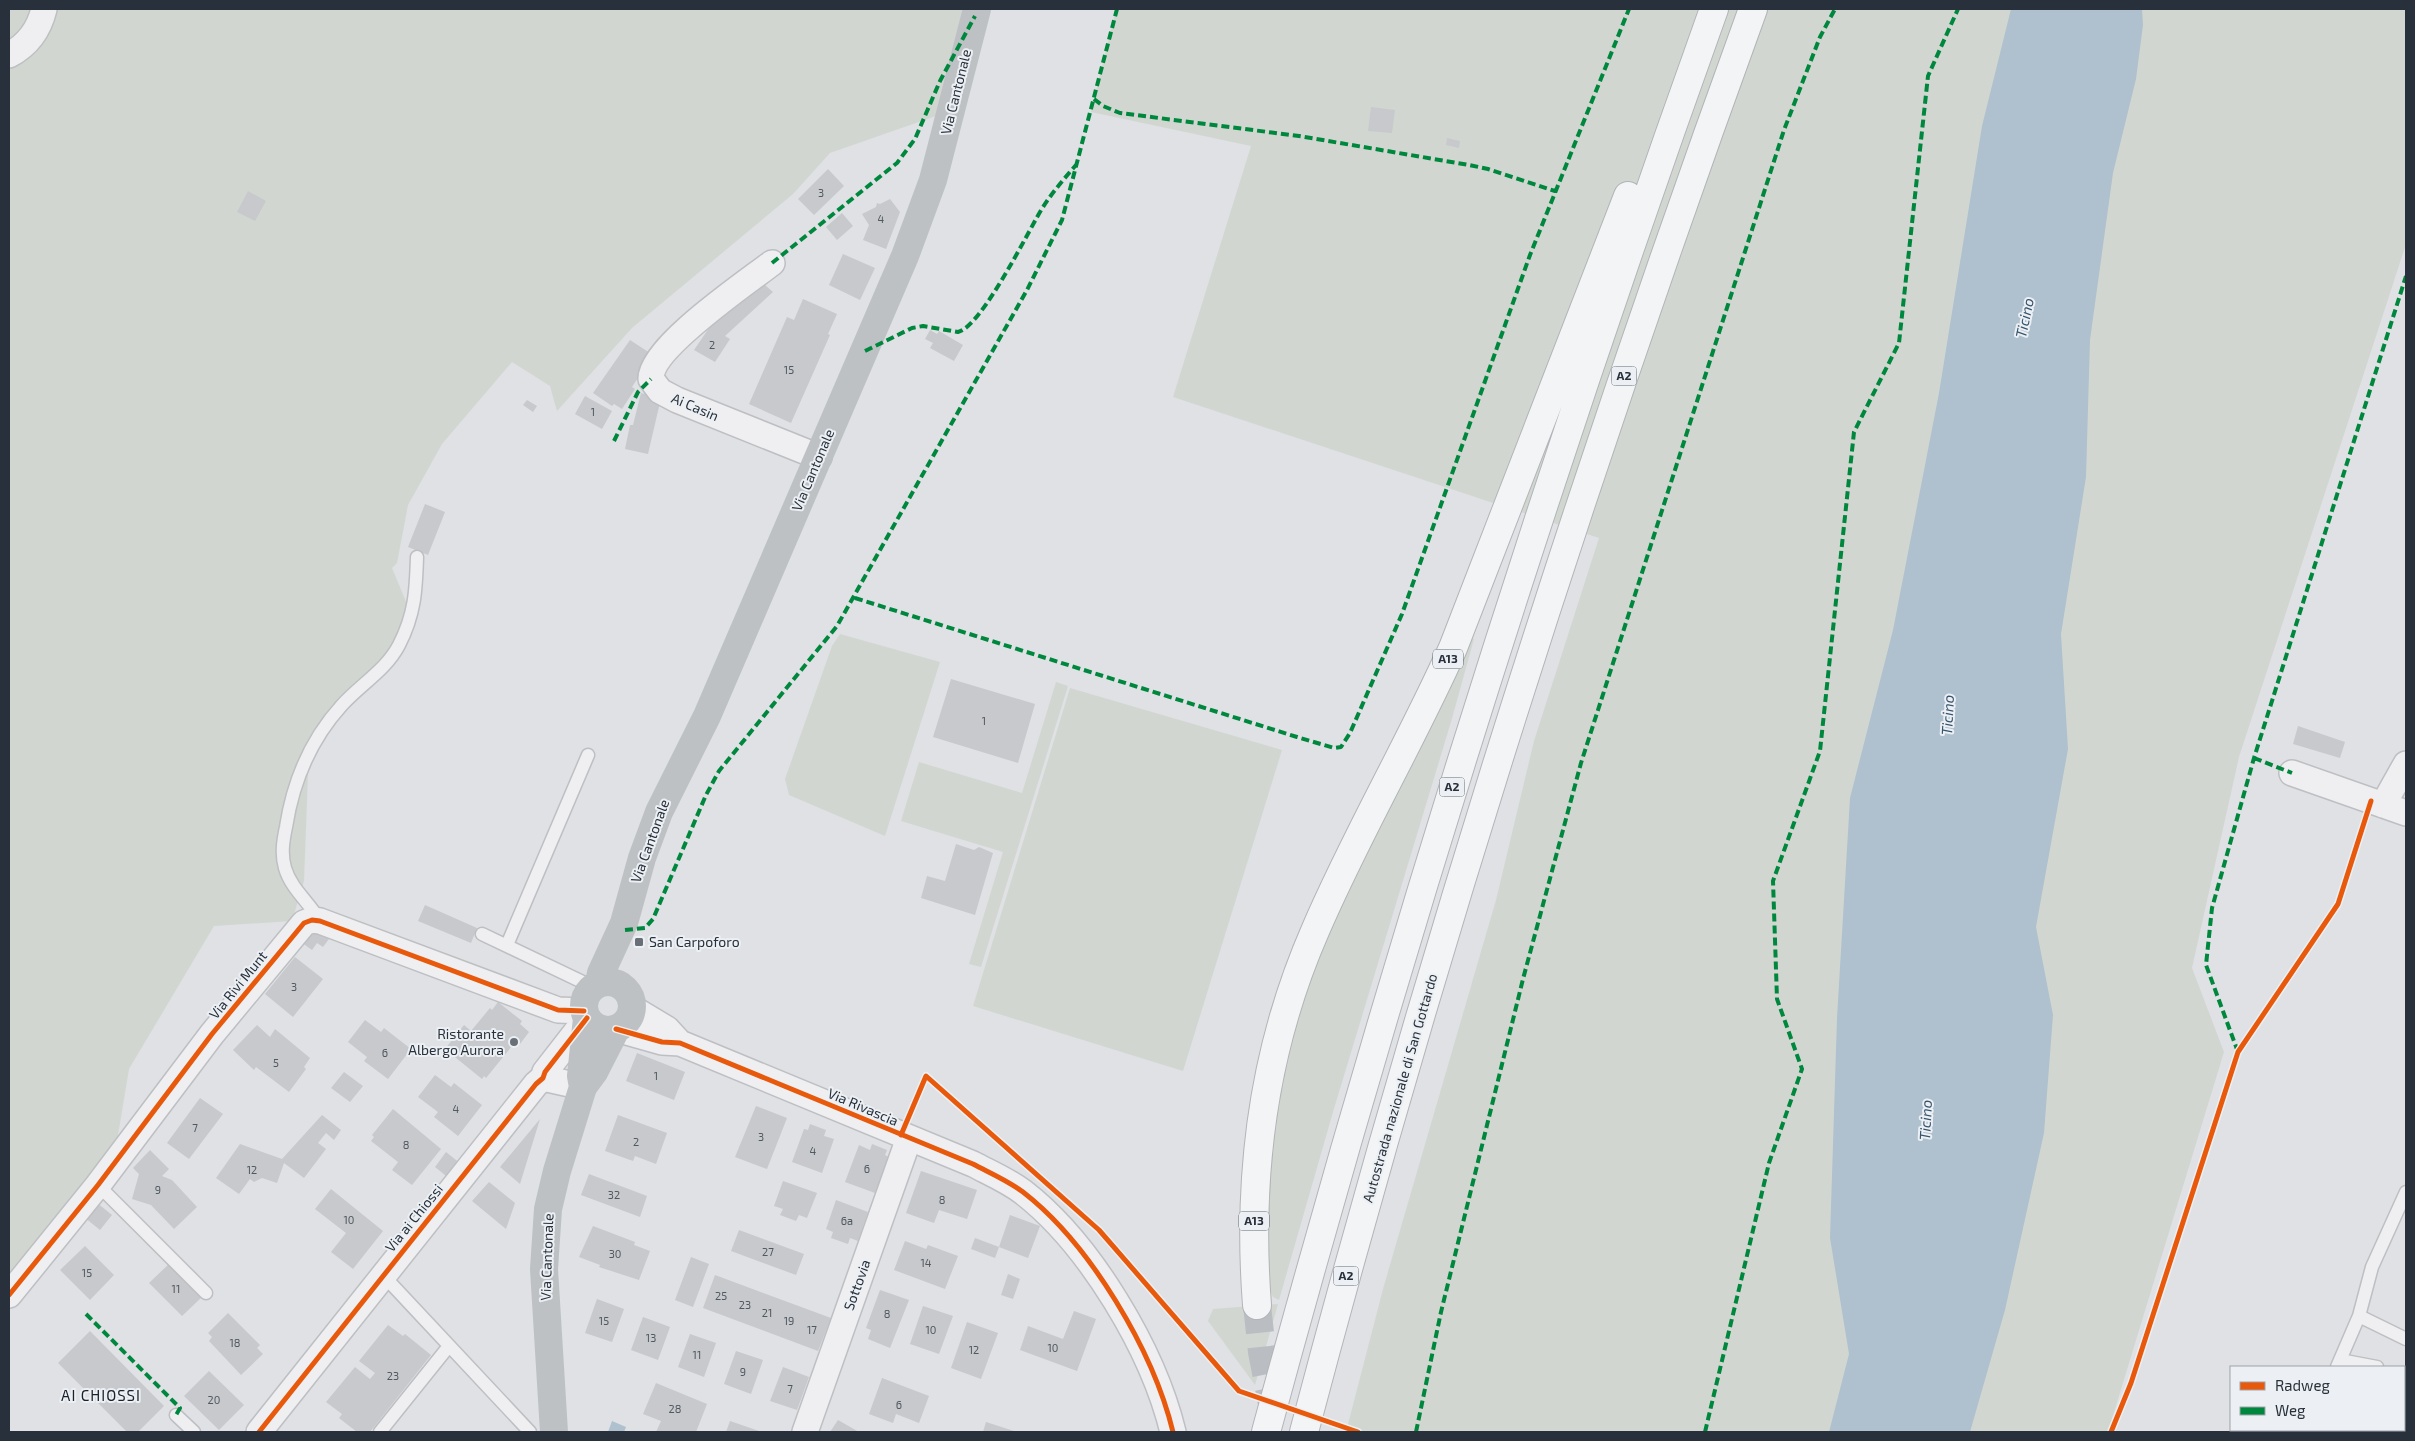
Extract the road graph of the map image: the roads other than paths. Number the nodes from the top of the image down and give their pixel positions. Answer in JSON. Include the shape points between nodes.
{"nodes":[{"id":1,"x":44,"y":9,"type":"edge"},
{"id":2,"x":977,"y":9,"type":"edge"},
{"id":3,"x":1714,"y":9,"type":"edge"},
{"id":4,"x":1753,"y":9,"type":"edge"},
{"id":5,"x":9,"y":55,"type":"edge"},
{"id":6,"x":1664,"y":150,"type":"junction"},
{"id":7,"x":772,"y":263,"type":"dead end"},
{"id":8,"x":819,"y":457,"type":"junction"},
{"id":9,"x":417,"y":557,"type":"dead end"},
{"id":10,"x":588,"y":755,"type":"dead end"},
{"id":11,"x":2406,"y":764,"type":"edge"},
{"id":12,"x":2292,"y":773,"type":"dead end"},
{"id":13,"x":2395,"y":809,"type":"edge"},
{"id":14,"x":320,"y":921,"type":"junction"},
{"id":15,"x":482,"y":934,"type":"dead end"},
{"id":16,"x":507,"y":945,"type":"junction"},
{"id":17,"x":605,"y":1003,"type":"junction"},
{"id":18,"x":543,"y":1078,"type":"junction"},
{"id":19,"x":583,"y":1086,"type":"junction"},
{"id":20,"x":910,"y":1138,"type":"junction"},
{"id":21,"x":98,"y":1185,"type":"junction"},
{"id":22,"x":2406,"y":1192,"type":"edge"},
{"id":23,"x":383,"y":1275,"type":"junction"},
{"id":24,"x":206,"y":1293,"type":"dead end"},
{"id":25,"x":9,"y":1296,"type":"edge"},
{"id":26,"x":1257,"y":1305,"type":"tunnel mouth"},
{"id":27,"x":2359,"y":1316,"type":"junction"},
{"id":28,"x":2406,"y":1339,"type":"edge"},
{"id":29,"x":449,"y":1346,"type":"junction"},
{"id":30,"x":2339,"y":1364,"type":"edge"},
{"id":31,"x":2364,"y":1366,"type":"edge"},
{"id":32,"x":176,"y":1415,"type":"dead end"},
{"id":33,"x":194,"y":1432,"type":"edge"},
{"id":34,"x":259,"y":1432,"type":"edge"},
{"id":35,"x":380,"y":1432,"type":"edge"},
{"id":36,"x":530,"y":1432,"type":"edge"},
{"id":37,"x":554,"y":1432,"type":"edge"},
{"id":38,"x":804,"y":1432,"type":"edge"},
{"id":39,"x":1173,"y":1432,"type":"edge"},
{"id":40,"x":1266,"y":1432,"type":"edge"},
{"id":41,"x":1304,"y":1432,"type":"edge"}],
"edges":[{"from":1,"to":5,"type":"street","via":[[32,38]]},
{"from":2,"to":8,"type":"main road","name":"Via Cantonale","via":[[933,180],[905,256]]},
{"from":3,"to":6,"type":"highway","number":"A2"},
{"from":4,"to":41,"type":"highway","name":"Autostrada nazionale di San Gottardo","number":"A2","via":[[1625,373],[1503,746],[1379,1156]]},
{"from":6,"to":26,"type":"highway","number":"A13","via":[[1636,176],[1453,648],[1430,700],[1329,898],[1291,994],[1268,1077],[1258,1138],[1254,1232]]},
{"from":6,"to":40,"type":"highway","number":"A2","via":[[1560,451],[1460,762],[1356,1107]]},
{"from":7,"to":8,"type":"street","name":"Ai Casin","via":[[681,335],[656,362],[651,380],[677,400]]},
{"from":8,"to":17,"type":"main road","name":"Via Cantonale","via":[[707,716],[659,812],[624,922],[603,968]]},
{"from":9,"to":14,"type":"lane","via":[[416,601],[399,644],[384,667],[330,720],[312,746],[293,788],[282,859],[289,879]]},
{"from":10,"to":16,"type":"lane"},
{"from":11,"to":13,"type":"street"},
{"from":12,"to":13,"type":"street"},
{"from":14,"to":17,"type":"street","via":[[558,1010]]},
{"from":14,"to":21,"type":"street","name":"Via Rivi Munt","via":[[308,921],[296,930]]},
{"from":15,"to":16,"type":"lane"},
{"from":16,"to":17,"type":"lane"},
{"from":17,"to":18,"type":"street","name":"Via ai Chiossi"},
{"from":17,"to":19,"type":"main road","name":"Via Cantonale","via":[[594,1072]]},
{"from":17,"to":20,"type":"street","name":"Via Rivascia","via":[[662,1042],[680,1043]]},
{"from":18,"to":19,"type":"street"},
{"from":18,"to":23,"type":"street","name":"Via ai Chiossi"},
{"from":19,"to":37,"type":"main road","name":"Via Cantonale","via":[[552,1191],[545,1237],[545,1301]]},
{"from":20,"to":38,"type":"street","name":"Sottovia"},
{"from":20,"to":39,"type":"street","name":"Via Rivascia","via":[[1001,1178],[1023,1192],[1060,1227],[1109,1292],[1141,1348]]},
{"from":21,"to":24,"type":"lane"},
{"from":21,"to":25,"type":"street","name":"Via Rivi Munt"},
{"from":22,"to":27,"type":"lane","via":[[2372,1267]]},
{"from":23,"to":29,"type":"lane"},
{"from":23,"to":34,"type":"street","name":"Via ai Chiossi"},
{"from":27,"to":28,"type":"lane"},
{"from":27,"to":30,"type":"lane"},
{"from":29,"to":35,"type":"lane"},
{"from":29,"to":36,"type":"lane"},
{"from":30,"to":31,"type":"lane"},
{"from":32,"to":33,"type":"lane"}]}
